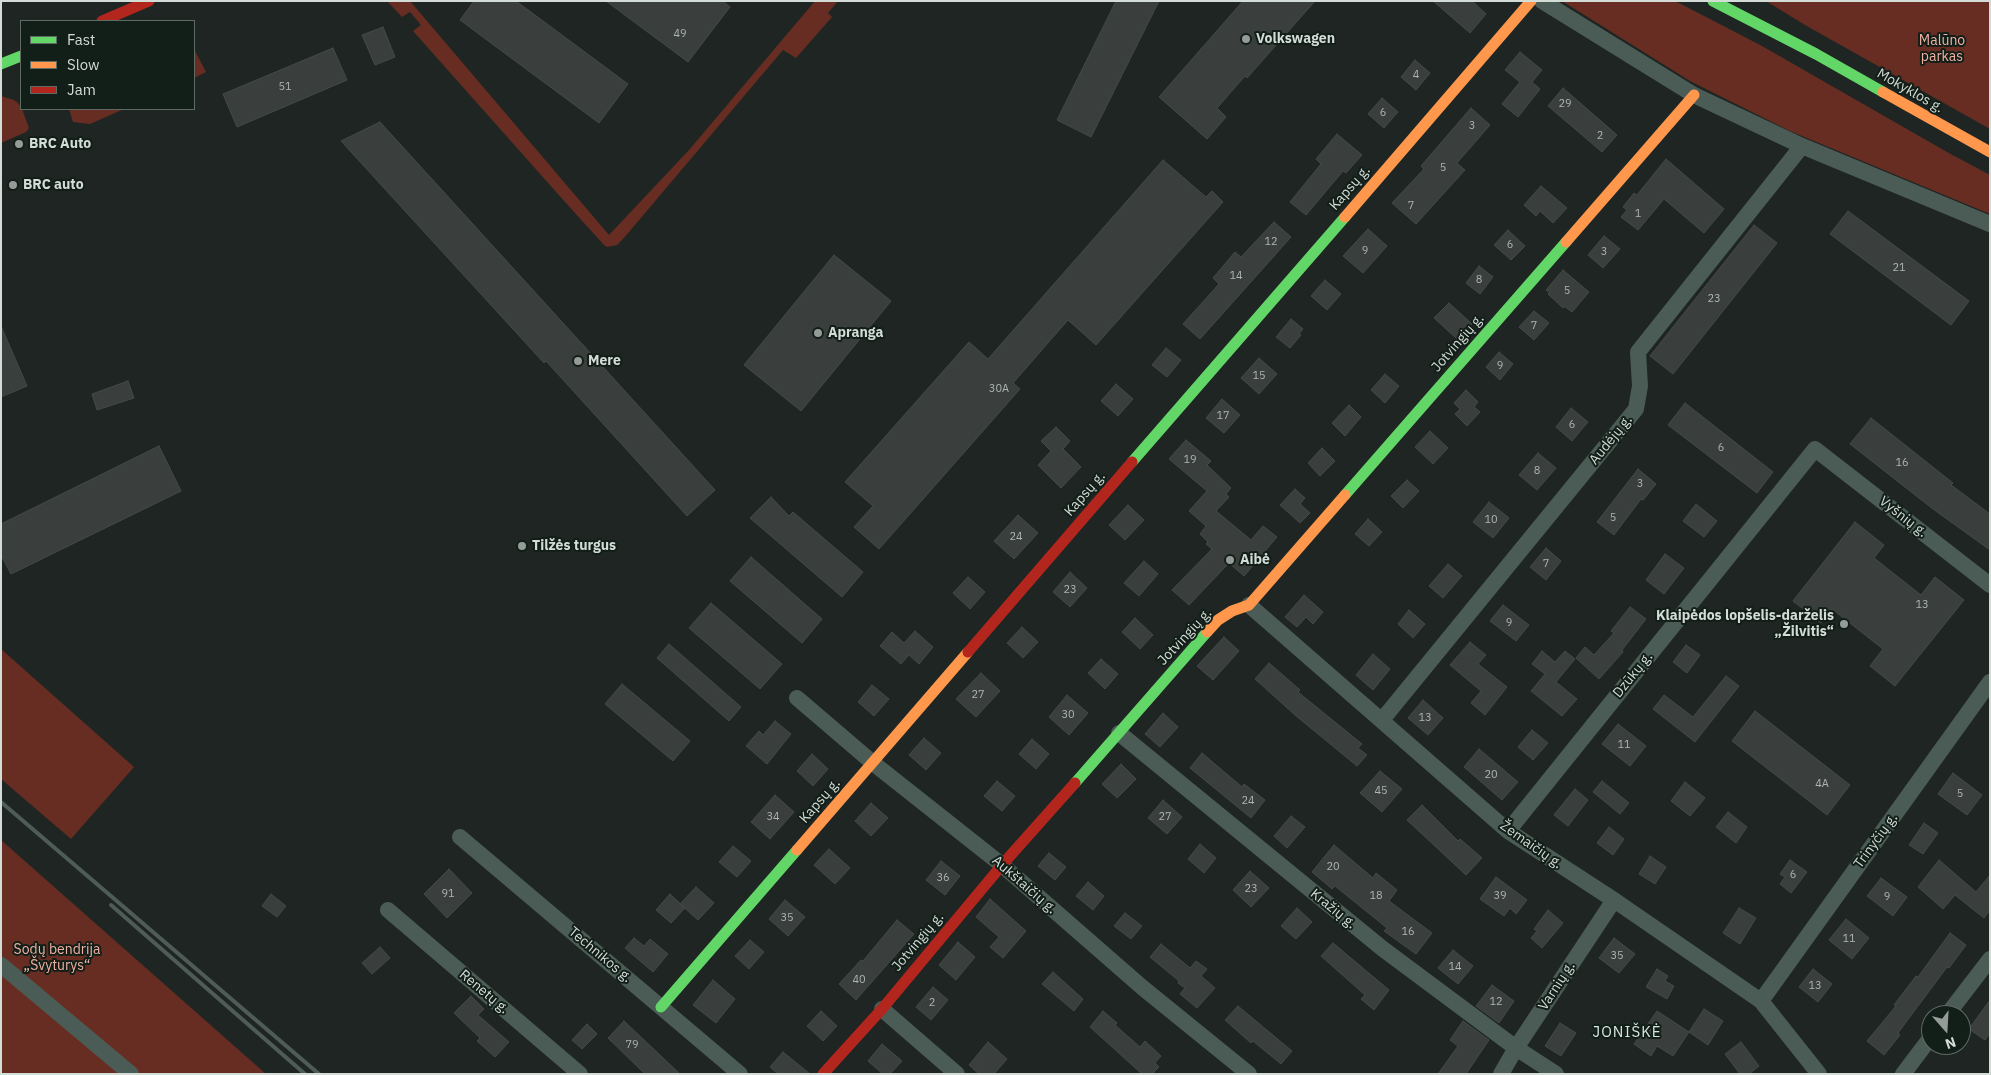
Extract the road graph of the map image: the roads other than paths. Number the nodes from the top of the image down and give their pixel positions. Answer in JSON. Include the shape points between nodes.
{"nodes":[{"id":1,"x":149,"y":1,"type":"edge"},
{"id":2,"x":1531,"y":1,"type":"edge"},
{"id":3,"x":1542,"y":1,"type":"edge"},
{"id":4,"x":1714,"y":1,"type":"edge"},
{"id":5,"x":1738,"y":1,"type":"edge"},
{"id":6,"x":104,"y":20,"type":"edge"},
{"id":7,"x":1816,"y":54,"type":"junction"},
{"id":8,"x":20,"y":56,"type":"edge"},
{"id":9,"x":1,"y":64,"type":"edge"},
{"id":10,"x":1694,"y":95,"type":"junction"},
{"id":11,"x":1802,"y":146,"type":"junction"},
{"id":12,"x":1990,"y":152,"type":"edge"},
{"id":13,"x":1990,"y":224,"type":"edge"},
{"id":14,"x":1815,"y":449,"type":"joint"},
{"id":15,"x":1990,"y":585,"type":"edge"},
{"id":16,"x":1249,"y":605,"type":"junction"},
{"id":17,"x":1990,"y":682,"type":"edge"},
{"id":18,"x":797,"y":698,"type":"dead end"},
{"id":19,"x":1382,"y":720,"type":"junction"},
{"id":20,"x":1119,"y":732,"type":"junction"},
{"id":21,"x":873,"y":763,"type":"junction"},
{"id":22,"x":1508,"y":831,"type":"junction"},
{"id":23,"x":460,"y":837,"type":"dead end"},
{"id":24,"x":1002,"y":865,"type":"junction"},
{"id":25,"x":1614,"y":900,"type":"junction"},
{"id":26,"x":388,"y":910,"type":"dead end"},
{"id":27,"x":1990,"y":959,"type":"edge"},
{"id":28,"x":1,"y":965,"type":"edge"},
{"id":29,"x":1761,"y":1001,"type":"junction"},
{"id":30,"x":1956,"y":1005,"type":"edge"},
{"id":31,"x":661,"y":1007,"type":"junction"},
{"id":32,"x":882,"y":1009,"type":"junction"},
{"id":33,"x":1516,"y":1048,"type":"junction"},
{"id":34,"x":1921,"y":1050,"type":"edge"},
{"id":35,"x":131,"y":1074,"type":"edge"},
{"id":36,"x":580,"y":1074,"type":"edge"},
{"id":37,"x":740,"y":1074,"type":"edge"},
{"id":38,"x":823,"y":1074,"type":"edge"},
{"id":39,"x":957,"y":1074,"type":"edge"},
{"id":40,"x":1249,"y":1074,"type":"edge"},
{"id":41,"x":1501,"y":1074,"type":"edge"},
{"id":42,"x":1556,"y":1074,"type":"edge"},
{"id":43,"x":1819,"y":1074,"type":"edge"},
{"id":44,"x":1903,"y":1074,"type":"edge"}],
"edges":[{"from":1,"to":6,"type":"street"},
{"from":2,"to":21,"type":"street","name":"Kapsų g."},
{"from":3,"to":10,"type":"street"},
{"from":4,"to":7,"type":"street","name":"Mokyklos g."},
{"from":5,"to":7,"type":"street","name":"Mokyklos g."},
{"from":7,"to":12,"type":"street","name":"Mokyklos g."},
{"from":8,"to":9,"type":"street"},
{"from":10,"to":11,"type":"street"},
{"from":10,"to":16,"type":"street","name":"Jotvingių g."},
{"from":11,"to":13,"type":"street"},
{"from":11,"to":19,"type":"street","name":"Audėjų g.","via":[[1638,352],[1640,386],[1636,409]]},
{"from":14,"to":15,"type":"street","name":"Vyšnių g."},
{"from":14,"to":22,"type":"street","name":"Dzūkų g."},
{"from":16,"to":19,"type":"street","name":"Žemaičių g."},
{"from":16,"to":20,"type":"street","name":"Jotvingių g.","via":[[1218,620]]},
{"from":17,"to":29,"type":"street","name":"Trinyčių g."},
{"from":18,"to":21,"type":"street","name":"Aukštaičių g."},
{"from":19,"to":22,"type":"street","name":"Žemaičių g."},
{"from":20,"to":24,"type":"street","name":"Jotvingių g."},
{"from":20,"to":33,"type":"street","name":"Kražių g.","via":[[1383,949]]},
{"from":21,"to":24,"type":"street","name":"Aukštaičių g."},
{"from":21,"to":31,"type":"street","name":"Kapsų g."},
{"from":22,"to":25,"type":"street","name":"Žemaičių g."},
{"from":23,"to":31,"type":"street","name":"Technikos g."},
{"from":24,"to":32,"type":"street","name":"Jotvingių g."},
{"from":24,"to":40,"type":"street","name":"Aukštaičių g.","via":[[1143,988]]},
{"from":25,"to":29,"type":"street","name":"Žemaičių g."},
{"from":25,"to":33,"type":"street","name":"Varnių g."},
{"from":26,"to":36,"type":"street","name":"Renetų g."},
{"from":27,"to":30,"type":"street"},
{"from":28,"to":35,"type":"street"},
{"from":29,"to":43,"type":"street","name":"Žemaičių g."},
{"from":31,"to":37,"type":"street","name":"Technikos g."},
{"from":32,"to":38,"type":"street","name":"Jotvingių g."},
{"from":32,"to":39,"type":"street"},
{"from":33,"to":41,"type":"street","name":"Varnių g."},
{"from":33,"to":42,"type":"street","name":"Kražių g."},
{"from":34,"to":44,"type":"street"}]}
